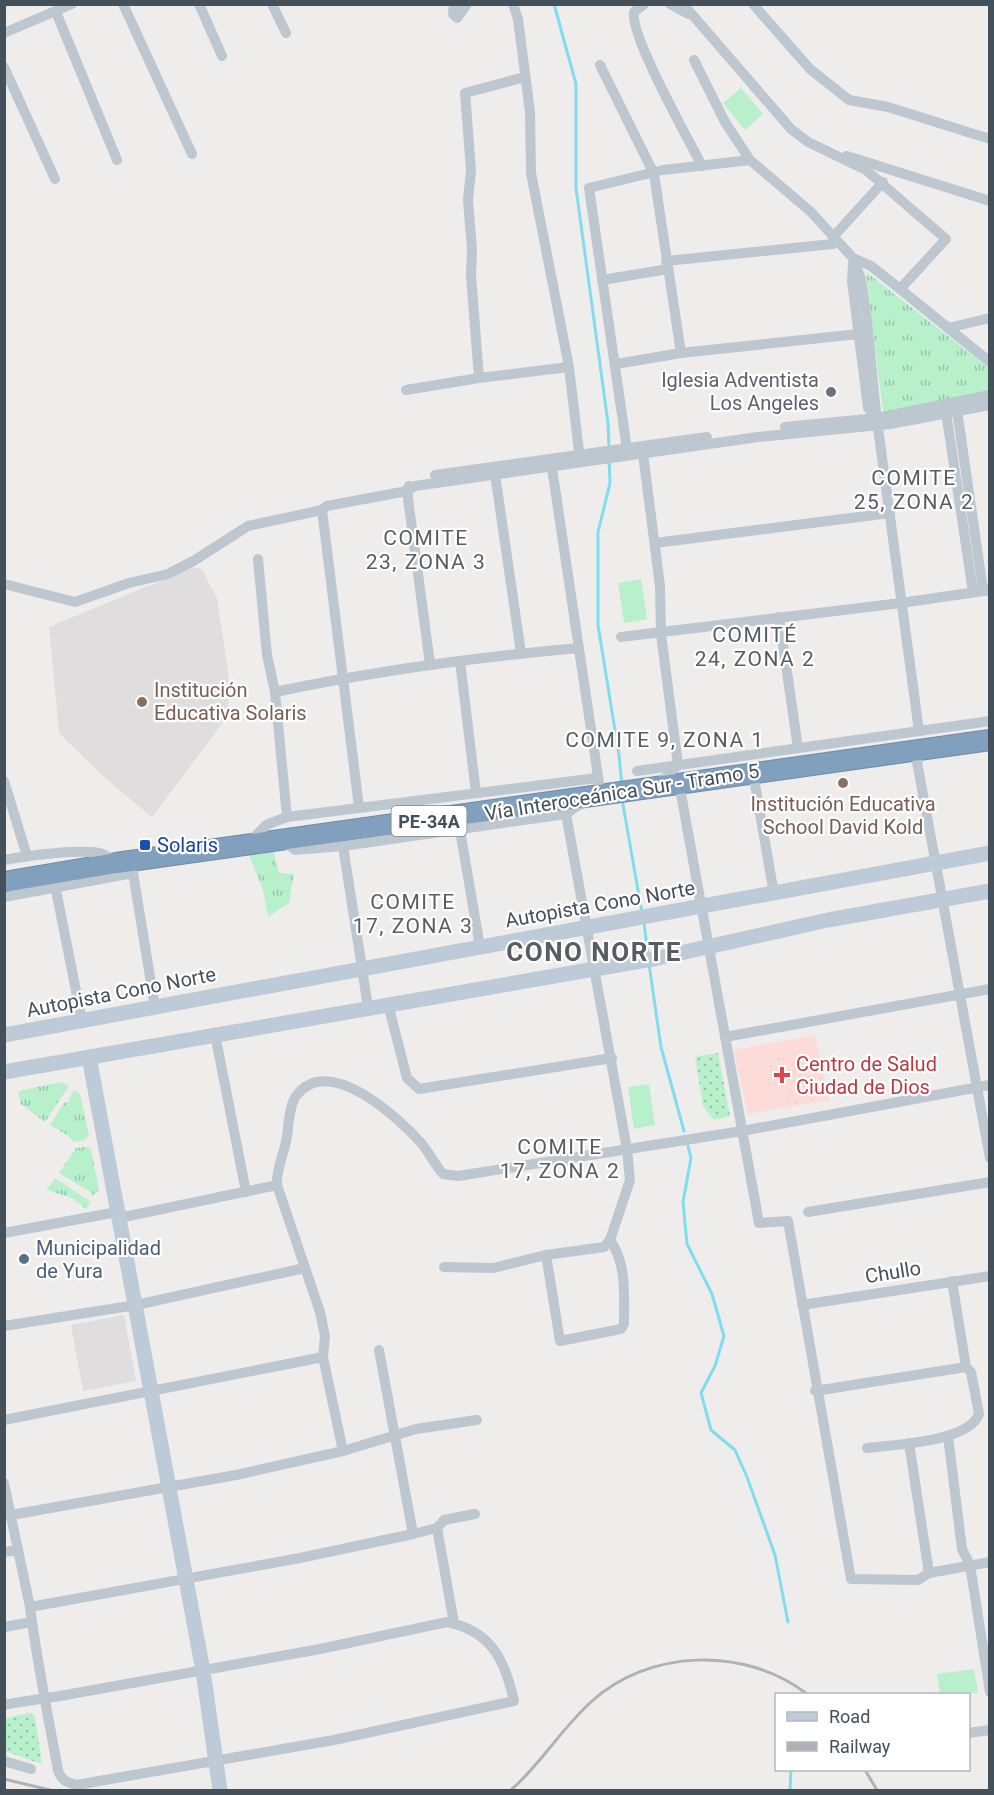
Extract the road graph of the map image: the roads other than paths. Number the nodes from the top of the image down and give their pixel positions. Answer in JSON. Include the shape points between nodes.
{"nodes":[{"id":1,"x":72,"y":4,"type":"edge"},
{"id":2,"x":123,"y":4,"type":"edge"},
{"id":3,"x":199,"y":4,"type":"edge"},
{"id":4,"x":272,"y":4,"type":"edge"},
{"id":5,"x":454,"y":4,"type":"edge"},
{"id":6,"x":467,"y":4,"type":"edge"},
{"id":7,"x":513,"y":4,"type":"edge"},
{"id":8,"x":644,"y":4,"type":"edge"},
{"id":9,"x":670,"y":4,"type":"edge"},
{"id":10,"x":683,"y":4,"type":"edge"},
{"id":11,"x":753,"y":4,"type":"edge"},
{"id":12,"x":56,"y":12,"type":"junction"},
{"id":13,"x":689,"y":15,"type":"junction"},
{"id":14,"x":4,"y":33,"type":"edge"},
{"id":15,"x":286,"y":33,"type":"dead end"},
{"id":16,"x":222,"y":56,"type":"dead end"},
{"id":17,"x":694,"y":60,"type":"dead end"},
{"id":18,"x":600,"y":65,"type":"dead end"},
{"id":19,"x":4,"y":67,"type":"edge"},
{"id":20,"x":525,"y":77,"type":"junction"},
{"id":21,"x":990,"y":140,"type":"edge"},
{"id":22,"x":192,"y":154,"type":"dead end"},
{"id":23,"x":839,"y":156,"type":"junction"},
{"id":24,"x":117,"y":160,"type":"dead end"},
{"id":25,"x":750,"y":160,"type":"junction"},
{"id":26,"x":702,"y":166,"type":"junction"},
{"id":27,"x":654,"y":174,"type":"junction"},
{"id":28,"x":55,"y":179,"type":"dead end"},
{"id":29,"x":883,"y":182,"type":"junction"},
{"id":30,"x":990,"y":201,"type":"edge"},
{"id":31,"x":834,"y":236,"type":"junction"},
{"id":32,"x":853,"y":258,"type":"junction"},
{"id":33,"x":667,"y":265,"type":"junction"},
{"id":34,"x":602,"y":280,"type":"junction"},
{"id":35,"x":900,"y":289,"type":"junction"},
{"id":36,"x":990,"y":318,"type":"edge"},
{"id":37,"x":948,"y":328,"type":"junction"},
{"id":38,"x":863,"y":333,"type":"junction"},
{"id":39,"x":681,"y":353,"type":"junction"},
{"id":40,"x":990,"y":362,"type":"edge"},
{"id":41,"x":616,"y":364,"type":"junction"},
{"id":42,"x":569,"y":367,"type":"junction"},
{"id":43,"x":479,"y":378,"type":"junction"},
{"id":44,"x":406,"y":390,"type":"dead end"},
{"id":45,"x":990,"y":395,"type":"edge"},
{"id":46,"x":990,"y":405,"type":"edge"},
{"id":47,"x":951,"y":411,"type":"junction"},
{"id":48,"x":877,"y":422,"type":"junction"},
{"id":49,"x":627,"y":449,"type":"junction"},
{"id":50,"x":643,"y":454,"type":"junction"},
{"id":51,"x":580,"y":459,"type":"junction"},
{"id":52,"x":552,"y":468,"type":"junction"},
{"id":53,"x":495,"y":469,"type":"junction"},
{"id":54,"x":407,"y":491,"type":"junction"},
{"id":55,"x":322,"y":510,"type":"junction"},
{"id":56,"x":890,"y":513,"type":"junction"},
{"id":57,"x":655,"y":543,"type":"junction"},
{"id":58,"x":258,"y":559,"type":"dead end"},
{"id":59,"x":4,"y":584,"type":"edge"},
{"id":60,"x":982,"y":591,"type":"edge"},
{"id":61,"x":901,"y":603,"type":"junction"},
{"id":62,"x":779,"y":617,"type":"junction"},
{"id":63,"x":661,"y":634,"type":"junction"},
{"id":64,"x":621,"y":637,"type":"dead end"},
{"id":65,"x":579,"y":648,"type":"junction"},
{"id":66,"x":521,"y":653,"type":"junction"},
{"id":67,"x":460,"y":661,"type":"junction"},
{"id":68,"x":430,"y":664,"type":"junction"},
{"id":69,"x":341,"y":678,"type":"junction"},
{"id":70,"x":275,"y":692,"type":"junction"},
{"id":71,"x":990,"y":721,"type":"edge"},
{"id":72,"x":919,"y":731,"type":"junction"},
{"id":73,"x":990,"y":740,"type":"edge"},
{"id":74,"x":798,"y":748,"type":"junction"},
{"id":75,"x":915,"y":751,"type":"junction"},
{"id":76,"x":637,"y":771,"type":"dead end"},
{"id":77,"x":753,"y":772,"type":"junction"},
{"id":78,"x":678,"y":774,"type":"junction"},
{"id":79,"x":4,"y":781,"type":"edge"},
{"id":80,"x":600,"y":791,"type":"junction"},
{"id":81,"x":476,"y":793,"type":"junction"},
{"id":82,"x":359,"y":807,"type":"junction"},
{"id":83,"x":566,"y":814,"type":"junction"},
{"id":84,"x":287,"y":817,"type":"junction"},
{"id":85,"x":460,"y":830,"type":"junction"},
{"id":86,"x":284,"y":841,"type":"junction"},
{"id":87,"x":248,"y":845,"type":"junction"},
{"id":88,"x":343,"y":846,"type":"junction"},
{"id":89,"x":990,"y":852,"type":"edge"},
{"id":90,"x":27,"y":856,"type":"junction"},
{"id":91,"x":4,"y":860,"type":"edge"},
{"id":92,"x":934,"y":862,"type":"junction"},
{"id":93,"x":116,"y":863,"type":"junction"},
{"id":94,"x":133,"y":873,"type":"junction"},
{"id":95,"x":4,"y":882,"type":"edge"},
{"id":96,"x":55,"y":885,"type":"junction"},
{"id":97,"x":990,"y":891,"type":"edge"},
{"id":98,"x":774,"y":894,"type":"junction"},
{"id":99,"x":4,"y":897,"type":"edge"},
{"id":100,"x":942,"y":900,"type":"junction"},
{"id":101,"x":700,"y":907,"type":"junction"},
{"id":102,"x":586,"y":928,"type":"junction"},
{"id":103,"x":709,"y":945,"type":"junction"},
{"id":104,"x":480,"y":947,"type":"junction"},
{"id":105,"x":363,"y":968,"type":"junction"},
{"id":106,"x":595,"y":968,"type":"junction"},
{"id":107,"x":990,"y":989,"type":"edge"},
{"id":108,"x":960,"y":995,"type":"junction"},
{"id":109,"x":388,"y":1004,"type":"junction"},
{"id":110,"x":155,"y":1007,"type":"junction"},
{"id":111,"x":368,"y":1007,"type":"junction"},
{"id":112,"x":82,"y":1021,"type":"junction"},
{"id":113,"x":215,"y":1034,"type":"junction"},
{"id":114,"x":5,"y":1035,"type":"edge"},
{"id":115,"x":725,"y":1037,"type":"junction"},
{"id":116,"x":89,"y":1057,"type":"junction"},
{"id":117,"x":612,"y":1058,"type":"junction"},
{"id":118,"x":4,"y":1072,"type":"edge"},
{"id":119,"x":990,"y":1085,"type":"edge"},
{"id":120,"x":976,"y":1087,"type":"junction"},
{"id":121,"x":742,"y":1131,"type":"junction"},
{"id":122,"x":627,"y":1149,"type":"junction"},
{"id":123,"x":990,"y":1158,"type":"edge"},
{"id":124,"x":990,"y":1182,"type":"edge"},
{"id":125,"x":277,"y":1185,"type":"junction"},
{"id":126,"x":246,"y":1192,"type":"junction"},
{"id":127,"x":117,"y":1212,"type":"junction"},
{"id":128,"x":808,"y":1212,"type":"dead end"},
{"id":129,"x":4,"y":1233,"type":"edge"},
{"id":130,"x":610,"y":1240,"type":"junction"},
{"id":131,"x":546,"y":1255,"type":"junction"},
{"id":132,"x":444,"y":1267,"type":"dead end"},
{"id":133,"x":304,"y":1268,"type":"junction"},
{"id":134,"x":990,"y":1276,"type":"edge"},
{"id":135,"x":952,"y":1281,"type":"junction"},
{"id":136,"x":136,"y":1305,"type":"junction"},
{"id":137,"x":802,"y":1305,"type":"junction"},
{"id":138,"x":4,"y":1326,"type":"edge"},
{"id":139,"x":379,"y":1350,"type":"dead end"},
{"id":140,"x":323,"y":1357,"type":"junction"},
{"id":141,"x":966,"y":1367,"type":"junction"},
{"id":142,"x":815,"y":1391,"type":"junction"},
{"id":143,"x":152,"y":1393,"type":"junction"},
{"id":144,"x":4,"y":1420,"type":"edge"},
{"id":145,"x":477,"y":1420,"type":"dead end"},
{"id":146,"x":393,"y":1435,"type":"junction"},
{"id":147,"x":948,"y":1436,"type":"junction"},
{"id":148,"x":909,"y":1443,"type":"junction"},
{"id":149,"x":867,"y":1448,"type":"dead end"},
{"id":150,"x":343,"y":1451,"type":"junction"},
{"id":151,"x":4,"y":1483,"type":"edge"},
{"id":152,"x":167,"y":1486,"type":"junction"},
{"id":153,"x":475,"y":1514,"type":"dead end"},
{"id":154,"x":11,"y":1515,"type":"junction"},
{"id":155,"x":436,"y":1528,"type":"junction"},
{"id":156,"x":413,"y":1534,"type":"junction"},
{"id":157,"x":18,"y":1550,"type":"junction"},
{"id":158,"x":4,"y":1552,"type":"edge"},
{"id":159,"x":990,"y":1562,"type":"edge"},
{"id":160,"x":970,"y":1565,"type":"junction"},
{"id":161,"x":929,"y":1573,"type":"junction"},
{"id":162,"x":186,"y":1580,"type":"junction"},
{"id":163,"x":30,"y":1607,"type":"junction"},
{"id":164,"x":32,"y":1622,"type":"junction"},
{"id":165,"x":454,"y":1623,"type":"junction"},
{"id":166,"x":4,"y":1627,"type":"edge"},
{"id":167,"x":986,"y":1659,"type":"edge"},
{"id":168,"x":203,"y":1671,"type":"junction"},
{"id":169,"x":990,"y":1692,"type":"edge"},
{"id":170,"x":45,"y":1698,"type":"junction"},
{"id":171,"x":4,"y":1705,"type":"edge"},
{"id":172,"x":990,"y":1730,"type":"edge"},
{"id":173,"x":970,"y":1733,"type":"edge"},
{"id":174,"x":216,"y":1760,"type":"junction"},
{"id":175,"x":4,"y":1761,"type":"edge"},
{"id":176,"x":31,"y":1770,"type":"dead end"},
{"id":177,"x":220,"y":1791,"type":"edge"}],
"edges":[{"from":1,"to":12,"type":"street"},
{"from":2,"to":22,"type":"street"},
{"from":3,"to":16,"type":"street"},
{"from":4,"to":15,"type":"street"},
{"from":5,"to":6,"type":"street","via":[[453,14],[457,18]]},
{"from":7,"to":20,"type":"street"},
{"from":8,"to":26,"type":"street","via":[[634,12],[632,20]]},
{"from":9,"to":13,"type":"street"},
{"from":10,"to":13,"type":"street"},
{"from":11,"to":21,"type":"street","via":[[810,69],[849,100],[888,107]]},
{"from":12,"to":14,"type":"street"},
{"from":12,"to":24,"type":"street"},
{"from":13,"to":23,"type":"street","via":[[791,129]]},
{"from":17,"to":25,"type":"street","via":[[725,122]]},
{"from":18,"to":27,"type":"street"},
{"from":19,"to":28,"type":"street"},
{"from":20,"to":42,"type":"street","via":[[531,173]]},
{"from":20,"to":43,"type":"street","via":[[465,93]]},
{"from":23,"to":29,"type":"street"},
{"from":23,"to":30,"type":"street","via":[[854,156]]},
{"from":25,"to":26,"type":"street"},
{"from":25,"to":31,"type":"street"},
{"from":26,"to":27,"type":"street"},
{"from":27,"to":33,"type":"street"},
{"from":27,"to":34,"type":"street","via":[[589,188]]},
{"from":29,"to":31,"type":"street"},
{"from":29,"to":35,"type":"street","via":[[946,239]]},
{"from":31,"to":32,"type":"street"},
{"from":31,"to":33,"type":"street","via":[[833,244]]},
{"from":32,"to":35,"type":"street","via":[[871,266]]},
{"from":32,"to":38,"type":"street","via":[[861,279]]},
{"from":33,"to":34,"type":"street"},
{"from":33,"to":39,"type":"street"},
{"from":34,"to":41,"type":"street"},
{"from":35,"to":37,"type":"street"},
{"from":36,"to":37,"type":"street"},
{"from":37,"to":40,"type":"street"},
{"from":38,"to":39,"type":"street"},
{"from":38,"to":48,"type":"street","via":[[868,408]]},
{"from":39,"to":41,"type":"street"},
{"from":41,"to":49,"type":"street"},
{"from":42,"to":43,"type":"street"},
{"from":42,"to":51,"type":"street"},
{"from":43,"to":44,"type":"street"},
{"from":45,"to":48,"type":"street"},
{"from":46,"to":47,"type":"street"},
{"from":47,"to":48,"type":"street"},
{"from":47,"to":60,"type":"street"},
{"from":48,"to":49,"type":"street","via":[[757,430]]},
{"from":48,"to":50,"type":"street"},
{"from":48,"to":56,"type":"street"},
{"from":49,"to":51,"type":"street"},
{"from":50,"to":51,"type":"street"},
{"from":50,"to":57,"type":"street"},
{"from":51,"to":52,"type":"street"},
{"from":51,"to":53,"type":"street"},
{"from":52,"to":53,"type":"street"},
{"from":52,"to":65,"type":"street"},
{"from":53,"to":54,"type":"street"},
{"from":53,"to":66,"type":"street"},
{"from":54,"to":55,"type":"street"},
{"from":54,"to":68,"type":"street"},
{"from":55,"to":59,"type":"street","via":[[248,526],[168,574],[75,602]]},
{"from":55,"to":69,"type":"street"},
{"from":56,"to":57,"type":"street"},
{"from":56,"to":61,"type":"street"},
{"from":57,"to":63,"type":"street"},
{"from":58,"to":70,"type":"street","via":[[267,655]]},
{"from":60,"to":61,"type":"street"},
{"from":61,"to":62,"type":"street"},
{"from":61,"to":72,"type":"street"},
{"from":62,"to":63,"type":"street"},
{"from":62,"to":74,"type":"street"},
{"from":63,"to":64,"type":"street"},
{"from":63,"to":78,"type":"street"},
{"from":65,"to":66,"type":"street"},
{"from":65,"to":80,"type":"street"},
{"from":66,"to":67,"type":"street"},
{"from":67,"to":68,"type":"street"},
{"from":67,"to":81,"type":"street"},
{"from":68,"to":69,"type":"street"},
{"from":69,"to":70,"type":"street"},
{"from":69,"to":82,"type":"street"},
{"from":70,"to":84,"type":"street"},
{"from":71,"to":72,"type":"street"},
{"from":72,"to":74,"type":"street"},
{"from":73,"to":75,"type":"highway","name":"Vía Interoceánica Sur - Tramo 5","number":"PE-34A"},
{"from":74,"to":78,"type":"street"},
{"from":75,"to":77,"type":"highway","name":"Vía Interoceánica Sur - Tramo 5","number":"PE-34A"},
{"from":75,"to":92,"type":"street"},
{"from":76,"to":78,"type":"street"},
{"from":77,"to":78,"type":"highway","name":"Vía Interoceánica Sur - Tramo 5","number":"PE-34A"},
{"from":77,"to":98,"type":"street"},
{"from":78,"to":80,"type":"highway","name":"Vía Interoceánica Sur - Tramo 5","number":"PE-34A","via":[[645,789]]},
{"from":78,"to":101,"type":"street"},
{"from":79,"to":90,"type":"street"},
{"from":80,"to":81,"type":"street"},
{"from":80,"to":83,"type":"street"},
{"from":80,"to":86,"type":"highway","name":"Vía Interoceánica Sur - Tramo 5","number":"PE-34A"},
{"from":81,"to":82,"type":"street"},
{"from":82,"to":84,"type":"street"},
{"from":83,"to":85,"type":"street"},
{"from":83,"to":102,"type":"street"},
{"from":84,"to":87,"type":"street","via":[[266,825]]},
{"from":85,"to":88,"type":"street"},
{"from":85,"to":104,"type":"street"},
{"from":86,"to":87,"type":"highway","name":"Vía Interoceánica Sur - Tramo 5","number":"PE-34A"},
{"from":86,"to":88,"type":"street","via":[[295,850]]},
{"from":87,"to":93,"type":"highway","name":"Vía Interoceánica Sur - Tramo 5","number":"PE-34A"},
{"from":88,"to":105,"type":"street"},
{"from":89,"to":92,"type":"main road","name":"Autopista Cono Norte"},
{"from":90,"to":91,"type":"street"},
{"from":90,"to":93,"type":"street","via":[[103,854]]},
{"from":92,"to":98,"type":"main road","name":"Autopista Cono Norte"},
{"from":92,"to":100,"type":"street"},
{"from":93,"to":94,"type":"street"},
{"from":93,"to":95,"type":"highway","name":"Vía Interoceánica Sur - Tramo 5","number":"PE-34A"},
{"from":94,"to":96,"type":"street"},
{"from":94,"to":110,"type":"street"},
{"from":96,"to":99,"type":"street"},
{"from":96,"to":112,"type":"street"},
{"from":97,"to":100,"type":"main road"},
{"from":98,"to":101,"type":"main road","name":"Autopista Cono Norte"},
{"from":100,"to":103,"type":"main road"},
{"from":100,"to":108,"type":"street"},
{"from":101,"to":102,"type":"main road","name":"Autopista Cono Norte"},
{"from":101,"to":103,"type":"street"},
{"from":102,"to":104,"type":"main road","name":"Autopista Cono Norte"},
{"from":102,"to":106,"type":"street"},
{"from":103,"to":106,"type":"main road"},
{"from":103,"to":115,"type":"street"},
{"from":104,"to":105,"type":"main road","name":"Autopista Cono Norte"},
{"from":105,"to":110,"type":"main road","name":"Autopista Cono Norte"},
{"from":105,"to":111,"type":"street"},
{"from":106,"to":109,"type":"main road"},
{"from":106,"to":117,"type":"street"},
{"from":107,"to":108,"type":"street"},
{"from":108,"to":115,"type":"street"},
{"from":108,"to":120,"type":"street"},
{"from":109,"to":111,"type":"main road"},
{"from":109,"to":117,"type":"street","via":[[407,1078],[419,1089]]},
{"from":110,"to":112,"type":"main road","name":"Autopista Cono Norte"},
{"from":111,"to":113,"type":"main road"},
{"from":112,"to":114,"type":"main road","name":"Autopista Cono Norte"},
{"from":113,"to":116,"type":"main road"},
{"from":113,"to":126,"type":"street"},
{"from":115,"to":121,"type":"street"},
{"from":116,"to":118,"type":"main road"},
{"from":116,"to":127,"type":"main road"},
{"from":117,"to":122,"type":"street"},
{"from":119,"to":120,"type":"street"},
{"from":120,"to":121,"type":"street"},
{"from":120,"to":123,"type":"street"},
{"from":121,"to":122,"type":"street"},
{"from":121,"to":137,"type":"street","via":[[759,1224],[788,1221]]},
{"from":122,"to":125,"type":"street","via":[[458,1176],[443,1174],[424,1146],[378,1104],[340,1082],[326,1080],[296,1095],[276,1174]]},
{"from":122,"to":130,"type":"street","via":[[630,1180]]},
{"from":124,"to":128,"type":"street"},
{"from":125,"to":126,"type":"street"},
{"from":125,"to":133,"type":"street"},
{"from":126,"to":127,"type":"street","via":[[124,1217]]},
{"from":127,"to":129,"type":"street"},
{"from":127,"to":136,"type":"main road"},
{"from":130,"to":131,"type":"street","via":[[604,1247]]},
{"from":130,"to":131,"type":"street","via":[[617,1250],[624,1284],[621,1329],[560,1341]]},
{"from":131,"to":132,"type":"street","via":[[493,1268]]},
{"from":133,"to":136,"type":"street"},
{"from":133,"to":140,"type":"street","via":[[324,1328]]},
{"from":134,"to":135,"type":"street","name":"Chullo"},
{"from":135,"to":137,"type":"street","name":"Chullo"},
{"from":135,"to":141,"type":"street"},
{"from":136,"to":138,"type":"street"},
{"from":136,"to":143,"type":"main road"},
{"from":137,"to":142,"type":"street"},
{"from":139,"to":146,"type":"street"},
{"from":140,"to":143,"type":"street"},
{"from":140,"to":150,"type":"street"},
{"from":141,"to":142,"type":"street"},
{"from":141,"to":147,"type":"street","via":[[971,1372],[979,1414],[964,1430]]},
{"from":142,"to":161,"type":"street","via":[[850,1579],[918,1580]]},
{"from":143,"to":144,"type":"street"},
{"from":143,"to":152,"type":"main road"},
{"from":145,"to":146,"type":"street"},
{"from":146,"to":150,"type":"street"},
{"from":146,"to":156,"type":"street"},
{"from":147,"to":148,"type":"street"},
{"from":147,"to":160,"type":"street","via":[[962,1549]]},
{"from":148,"to":149,"type":"street"},
{"from":148,"to":161,"type":"street"},
{"from":150,"to":152,"type":"street"},
{"from":151,"to":154,"type":"street"},
{"from":152,"to":154,"type":"street"},
{"from":152,"to":162,"type":"main road"},
{"from":153,"to":155,"type":"street","via":[[444,1520]]},
{"from":154,"to":157,"type":"street"},
{"from":155,"to":156,"type":"street"},
{"from":155,"to":165,"type":"street"},
{"from":156,"to":162,"type":"street"},
{"from":157,"to":158,"type":"street"},
{"from":157,"to":163,"type":"street"},
{"from":159,"to":160,"type":"street"},
{"from":160,"to":161,"type":"street"},
{"from":160,"to":167,"type":"street"},
{"from":162,"to":163,"type":"street"},
{"from":162,"to":168,"type":"main road"},
{"from":163,"to":164,"type":"street"},
{"from":164,"to":166,"type":"street"},
{"from":164,"to":170,"type":"street"},
{"from":165,"to":168,"type":"street"},
{"from":165,"to":174,"type":"street","via":[[475,1632],[496,1652],[507,1672],[514,1701],[334,1740]]},
{"from":167,"to":169,"type":"street"},
{"from":168,"to":170,"type":"street"},
{"from":168,"to":174,"type":"main road"},
{"from":170,"to":171,"type":"street"},
{"from":170,"to":174,"type":"street","via":[[60,1777],[76,1785]]},
{"from":172,"to":173,"type":"street"},
{"from":174,"to":177,"type":"main road"},
{"from":175,"to":176,"type":"street"}]}
